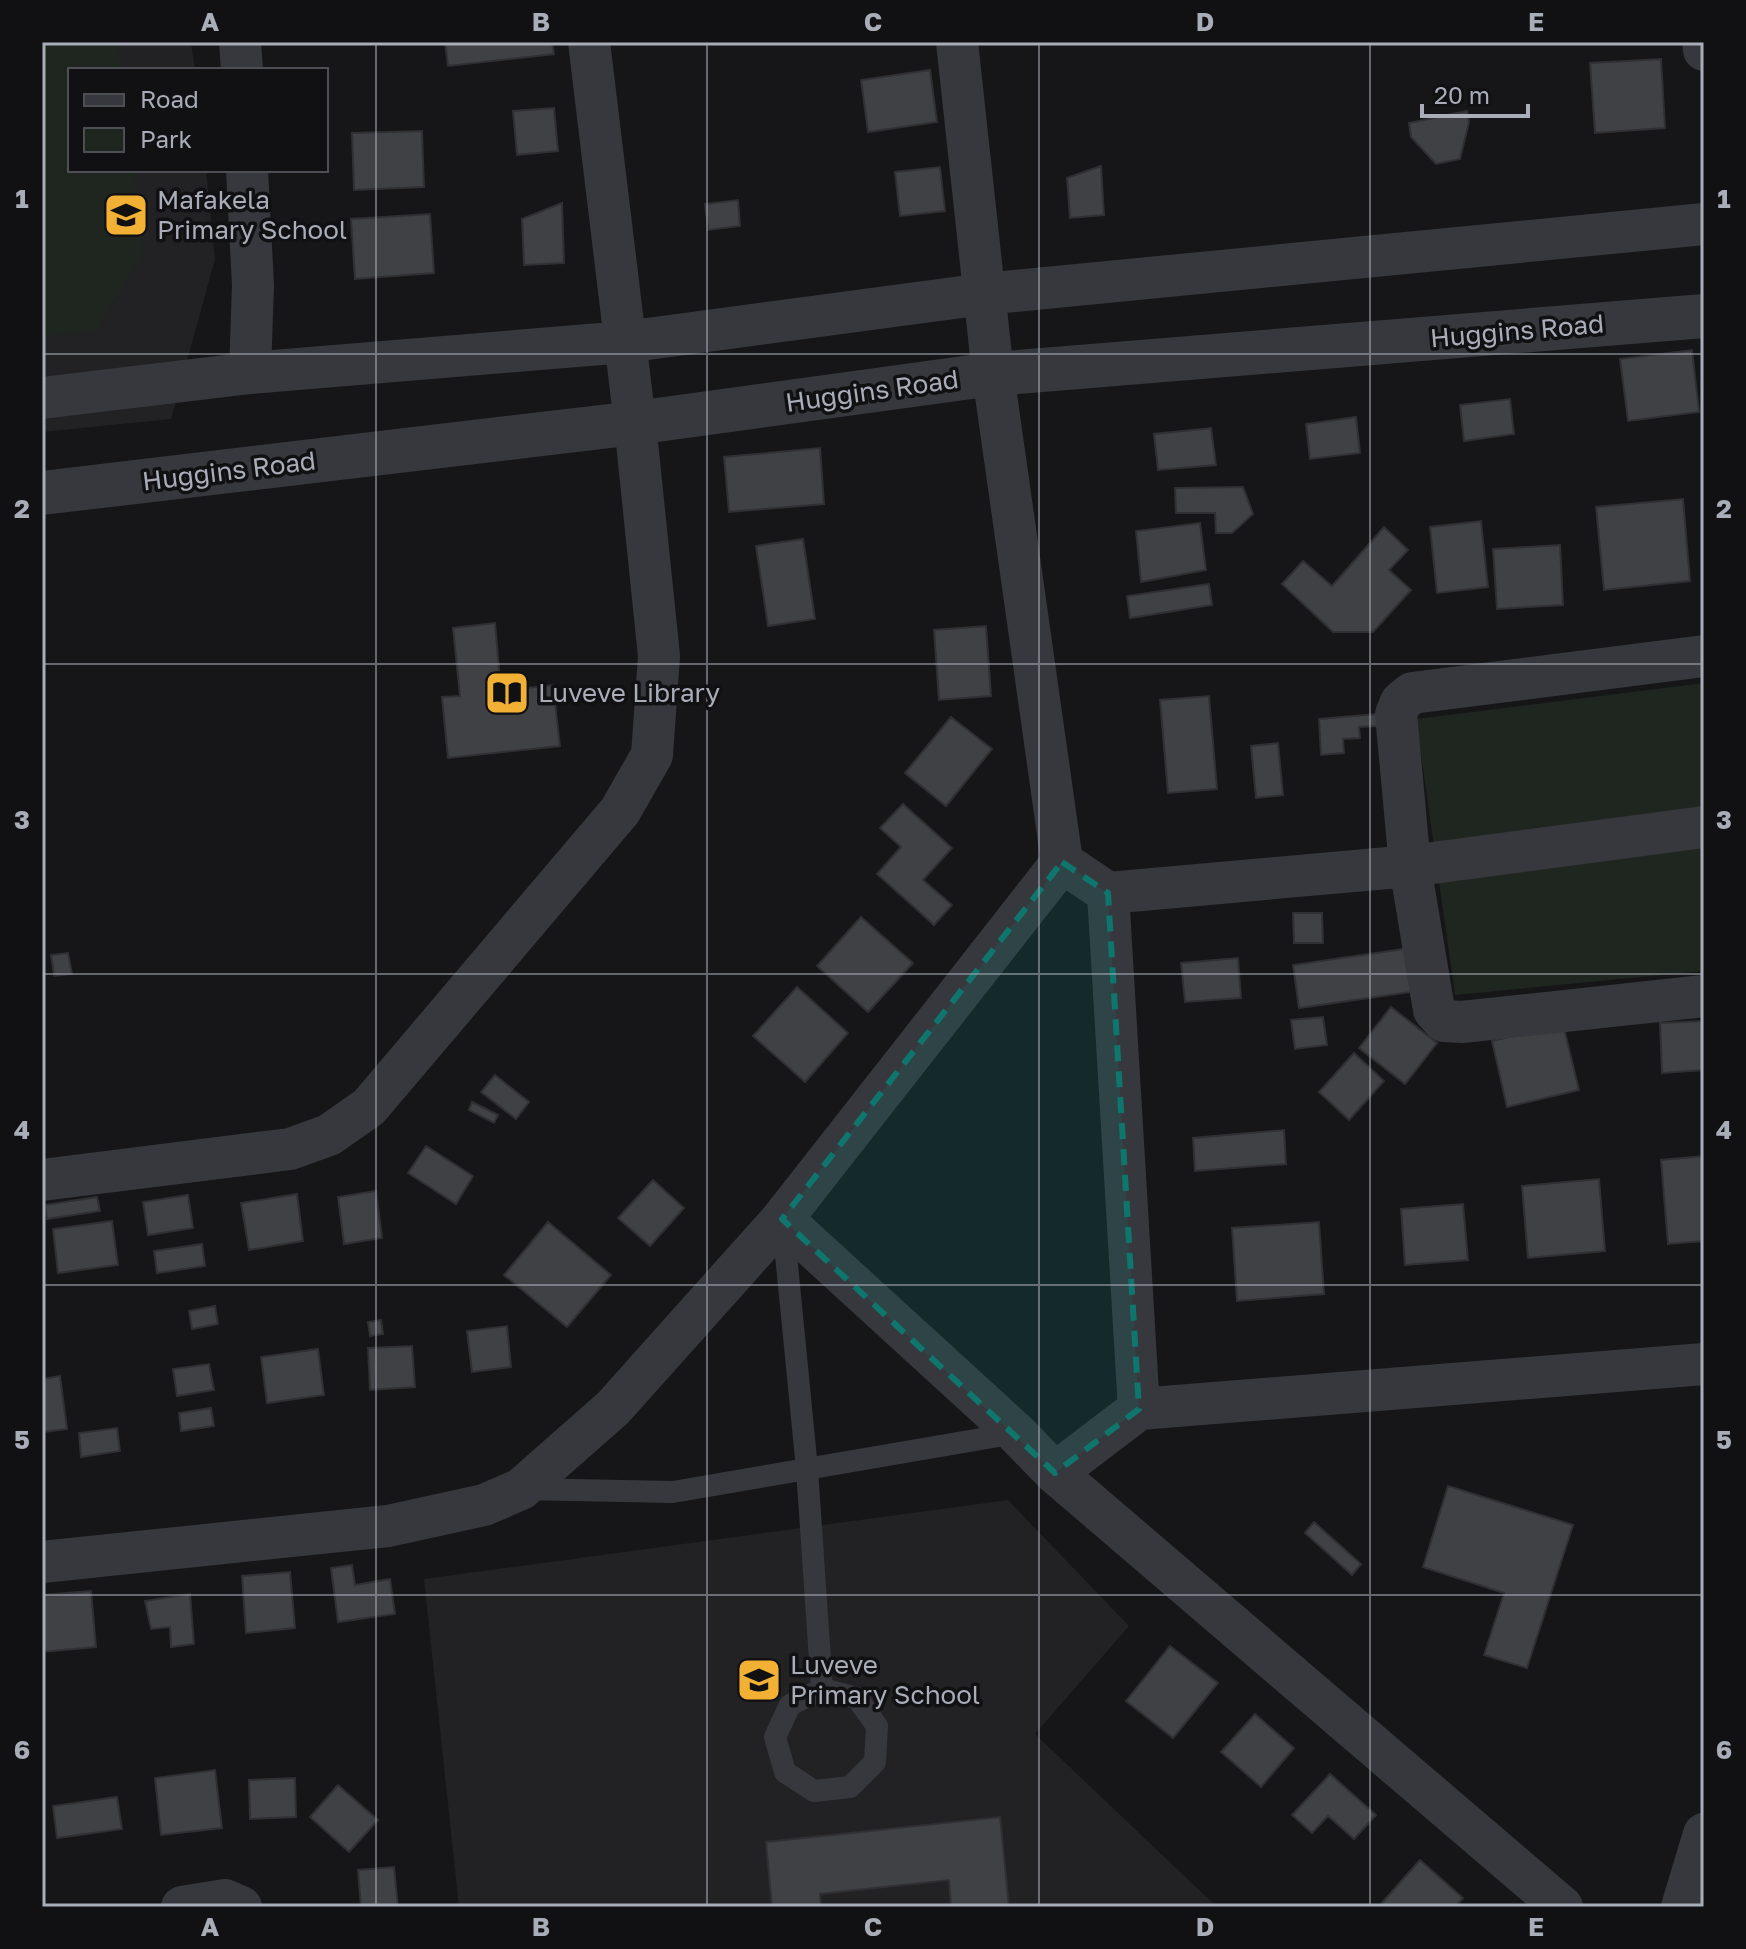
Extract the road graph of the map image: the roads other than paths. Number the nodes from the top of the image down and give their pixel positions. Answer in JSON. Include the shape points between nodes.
{"nodes":[{"id":1,"x":240,"y":42,"type":"edge"},
{"id":2,"x":589,"y":42,"type":"edge"},
{"id":3,"x":957,"y":42,"type":"edge"},
{"id":4,"x":1703,"y":42,"type":"edge"},
{"id":5,"x":1704,"y":50,"type":"edge"},
{"id":6,"x":242,"y":68,"type":"edge"},
{"id":7,"x":247,"y":172,"type":"edge"},
{"id":8,"x":1704,"y":224,"type":"edge"},
{"id":9,"x":984,"y":294,"type":"junction"},
{"id":10,"x":1704,"y":316,"type":"edge"},
{"id":11,"x":625,"y":342,"type":"junction"},
{"id":12,"x":250,"y":373,"type":"junction"},
{"id":13,"x":993,"y":374,"type":"junction"},
{"id":14,"x":42,"y":398,"type":"edge"},
{"id":15,"x":635,"y":423,"type":"junction"},
{"id":16,"x":42,"y":493,"type":"edge"},
{"id":17,"x":1704,"y":656,"type":"edge"},
{"id":18,"x":1704,"y":827,"type":"edge"},
{"id":19,"x":1062,"y":862,"type":"junction"},
{"id":20,"x":1410,"y":866,"type":"junction"},
{"id":21,"x":1108,"y":893,"type":"junction"},
{"id":22,"x":1704,"y":996,"type":"edge"},
{"id":23,"x":42,"y":1180,"type":"edge"},
{"id":24,"x":782,"y":1219,"type":"junction"},
{"id":25,"x":1704,"y":1364,"type":"edge"},
{"id":26,"x":1139,"y":1409,"type":"junction"},
{"id":27,"x":1016,"y":1433,"type":"junction"},
{"id":28,"x":807,"y":1469,"type":"junction"},
{"id":29,"x":1055,"y":1473,"type":"junction"},
{"id":30,"x":521,"y":1489,"type":"junction"},
{"id":31,"x":42,"y":1562,"type":"edge"},
{"id":32,"x":822,"y":1689,"type":"junction"},
{"id":33,"x":1704,"y":1834,"type":"edge"},
{"id":34,"x":182,"y":1907,"type":"edge"},
{"id":35,"x":241,"y":1907,"type":"edge"},
{"id":36,"x":1562,"y":1907,"type":"edge"},
{"id":37,"x":1682,"y":1907,"type":"edge"}],
"edges":[{"from":1,"to":6,"type":"street"},
{"from":2,"to":11,"type":"street"},
{"from":3,"to":9,"type":"street"},
{"from":4,"to":5,"type":"street"},
{"from":7,"to":12,"type":"street","via":[[253,285]]},
{"from":8,"to":9,"type":"street"},
{"from":9,"to":11,"type":"street"},
{"from":9,"to":13,"type":"street"},
{"from":10,"to":13,"type":"street","name":"Huggins Road"},
{"from":11,"to":12,"type":"street"},
{"from":11,"to":15,"type":"street"},
{"from":12,"to":14,"type":"street"},
{"from":13,"to":15,"type":"street","name":"Huggins Road"},
{"from":13,"to":19,"type":"street"},
{"from":15,"to":16,"type":"street","name":"Huggins Road"},
{"from":15,"to":23,"type":"street","via":[[659,656],[652,755],[620,811],[369,1107],[329,1135],[290,1149]]},
{"from":17,"to":20,"type":"street","via":[[1412,693],[1396,714]]},
{"from":18,"to":20,"type":"street"},
{"from":19,"to":21,"type":"street"},
{"from":19,"to":24,"type":"street"},
{"from":20,"to":21,"type":"street"},
{"from":20,"to":22,"type":"street","via":[[1434,1010],[1444,1021]]},
{"from":21,"to":26,"type":"street"},
{"from":24,"to":27,"type":"street"},
{"from":24,"to":28,"type":"lane"},
{"from":24,"to":30,"type":"street","via":[[613,1408]]},
{"from":25,"to":26,"type":"street"},
{"from":26,"to":29,"type":"street"},
{"from":27,"to":28,"type":"lane"},
{"from":27,"to":29,"type":"street"},
{"from":28,"to":30,"type":"lane","via":[[673,1492]]},
{"from":28,"to":32,"type":"lane"},
{"from":29,"to":36,"type":"street"},
{"from":30,"to":31,"type":"street","via":[[484,1505],[388,1526]]},
{"from":32,"to":32,"type":"lane","via":[[790,1705],[775,1737],[785,1772],[814,1791],[850,1787],[875,1762],[876,1750],[877,1726],[857,1698]]},
{"from":33,"to":37,"type":"street"},
{"from":34,"to":35,"type":"street","via":[[225,1900]]}]}
